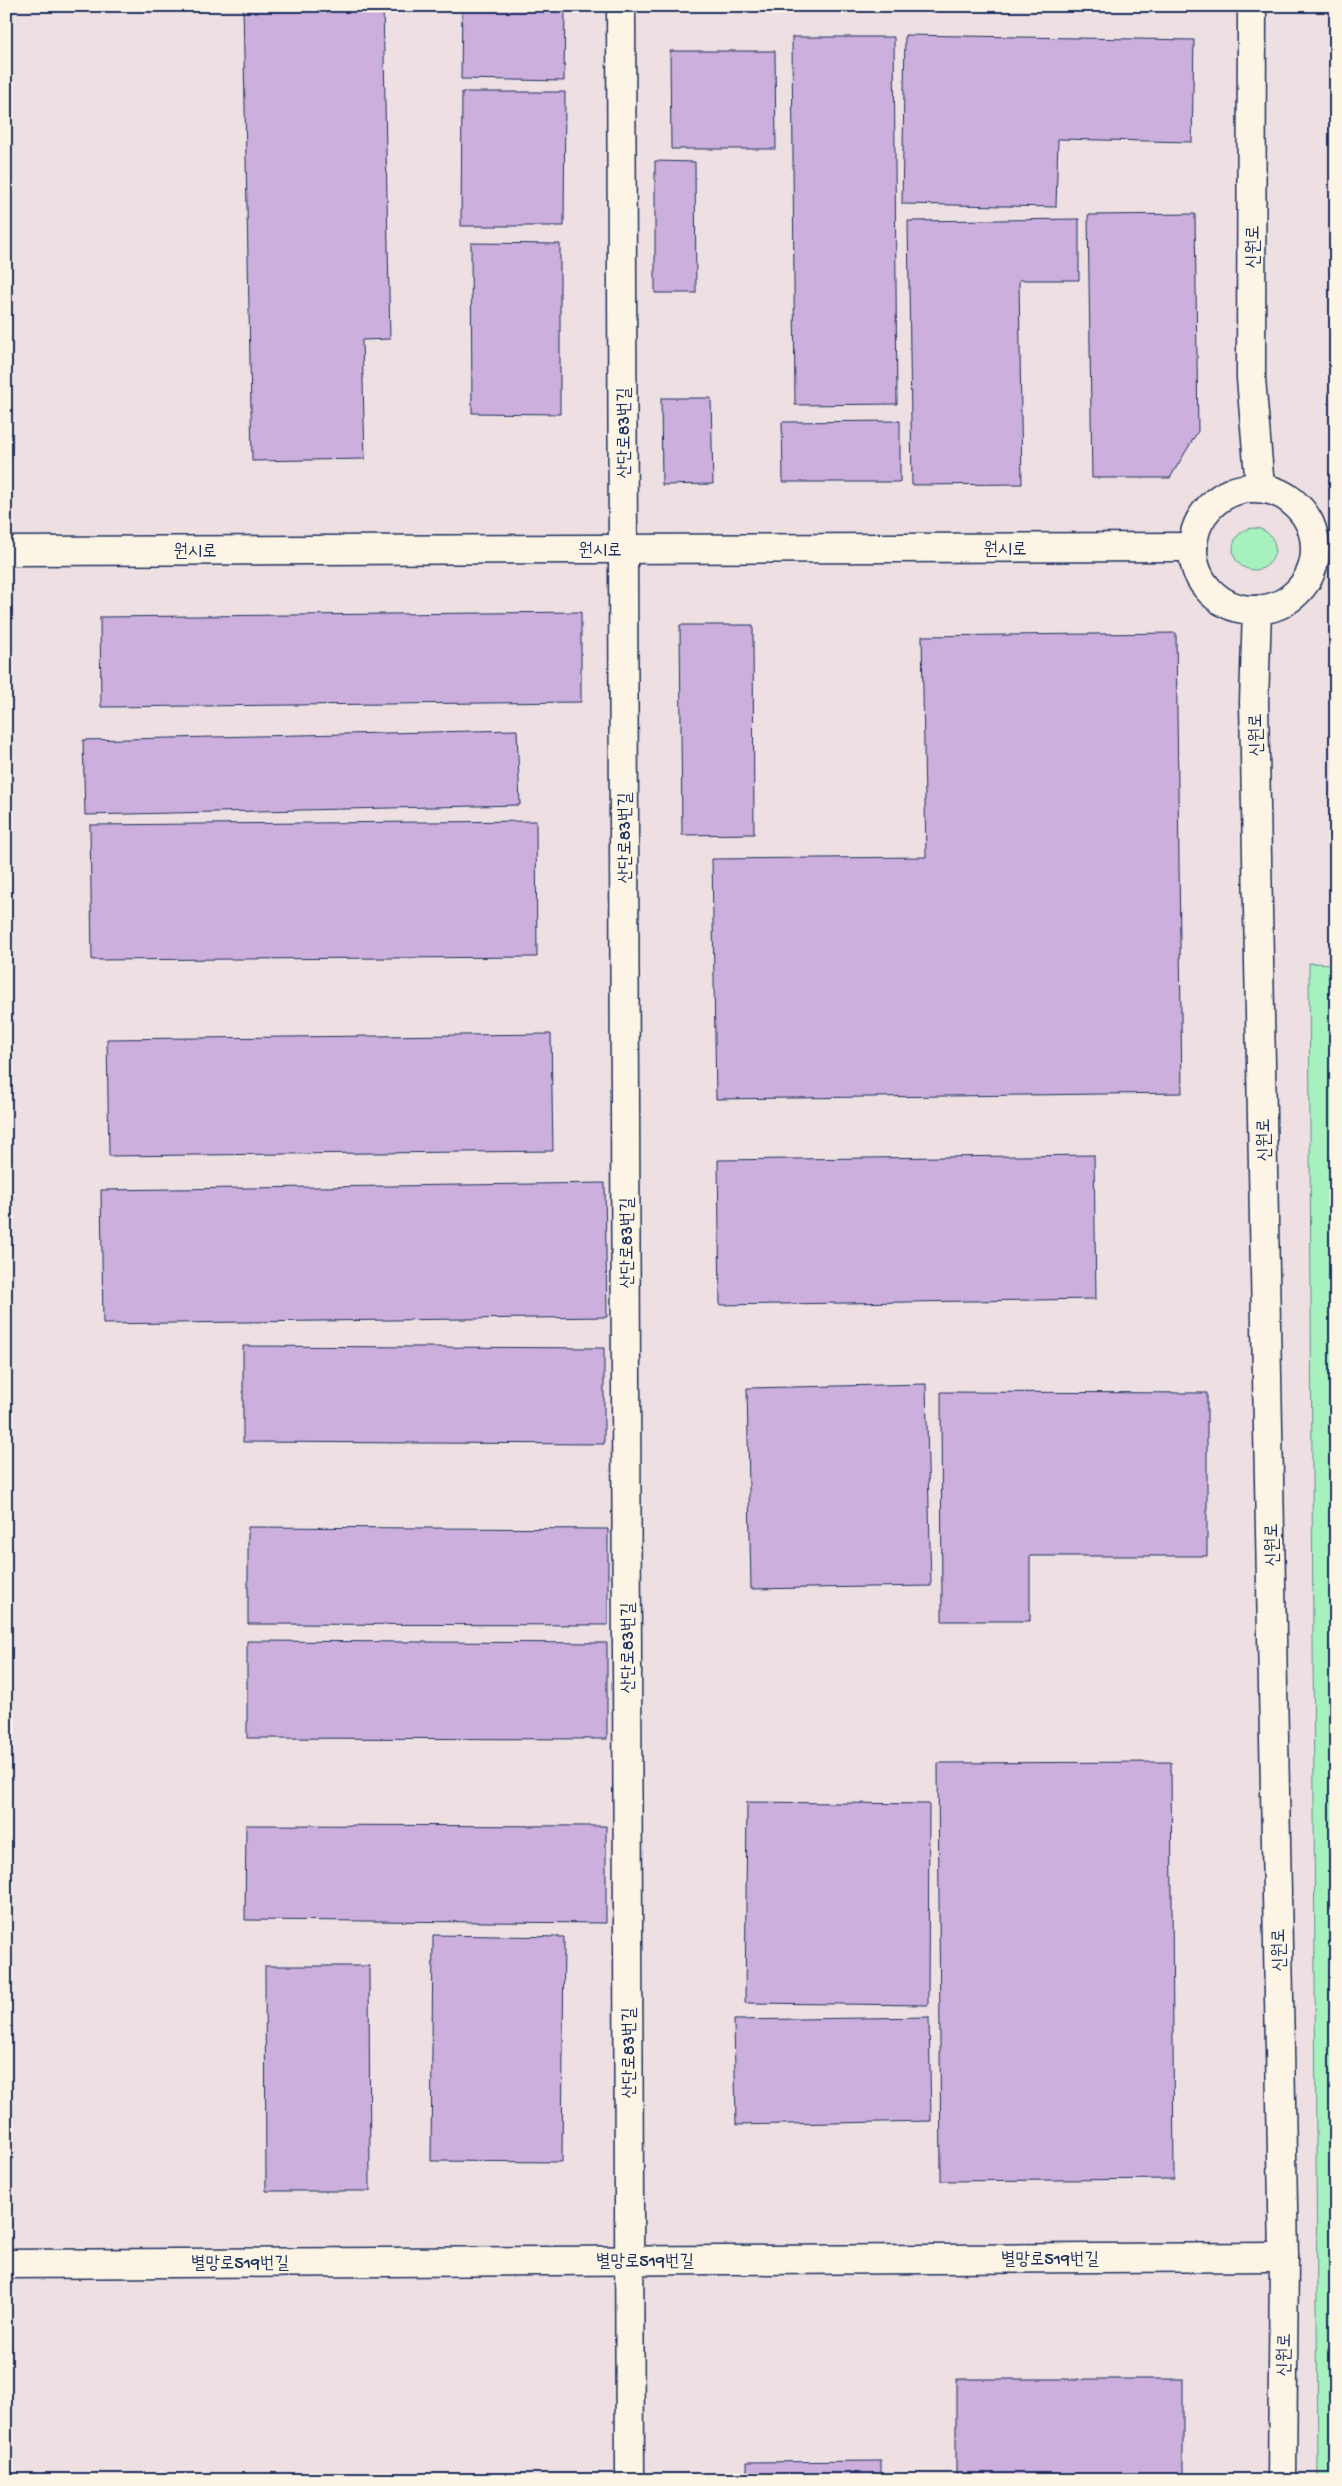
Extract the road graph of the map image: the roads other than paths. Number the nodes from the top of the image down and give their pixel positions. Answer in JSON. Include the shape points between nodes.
{"nodes":[{"id":1,"x":621,"y":6,"type":"edge"},
{"id":2,"x":1252,"y":6,"type":"edge"},
{"id":3,"x":1260,"y":488,"type":"junction"},
{"id":4,"x":1325,"y":541,"type":"edge"},
{"id":5,"x":1193,"y":547,"type":"junction"},
{"id":6,"x":623,"y":549,"type":"junction"},
{"id":7,"x":6,"y":551,"type":"edge"},
{"id":8,"x":1258,"y":610,"type":"junction"},
{"id":9,"x":1284,"y":2257,"type":"junction"},
{"id":10,"x":629,"y":2260,"type":"junction"},
{"id":11,"x":6,"y":2264,"type":"edge"},
{"id":12,"x":630,"y":2480,"type":"edge"},
{"id":13,"x":1282,"y":2480,"type":"edge"}],
"edges":[{"from":1,"to":6,"type":"street","name":"산단로83번길"},
{"from":2,"to":3,"type":"street","name":"신원로","via":[[1252,378]]},
{"from":3,"to":4,"type":"street","via":[[1280,493],[1296,504]]},
{"from":3,"to":5,"type":"street","via":[[1241,489],[1222,497],[1207,510],[1197,528]]},
{"from":4,"to":8,"type":"street","via":[[1295,595],[1278,606]]},
{"from":5,"to":6,"type":"street","name":"원시로"},
{"from":5,"to":8,"type":"street","via":[[1196,567],[1205,585],[1219,599],[1238,608]]},
{"from":6,"to":7,"type":"street","name":"원시로"},
{"from":6,"to":10,"type":"street","name":"산단로83번길"},
{"from":8,"to":9,"type":"street","name":"신원로","via":[[1254,712]]},
{"from":9,"to":10,"type":"street","name":"별망로519번길"},
{"from":9,"to":13,"type":"street","name":"신원로"},
{"from":10,"to":11,"type":"street","name":"별망로519번길"},
{"from":10,"to":12,"type":"street","name":"산단로83번길"}]}
